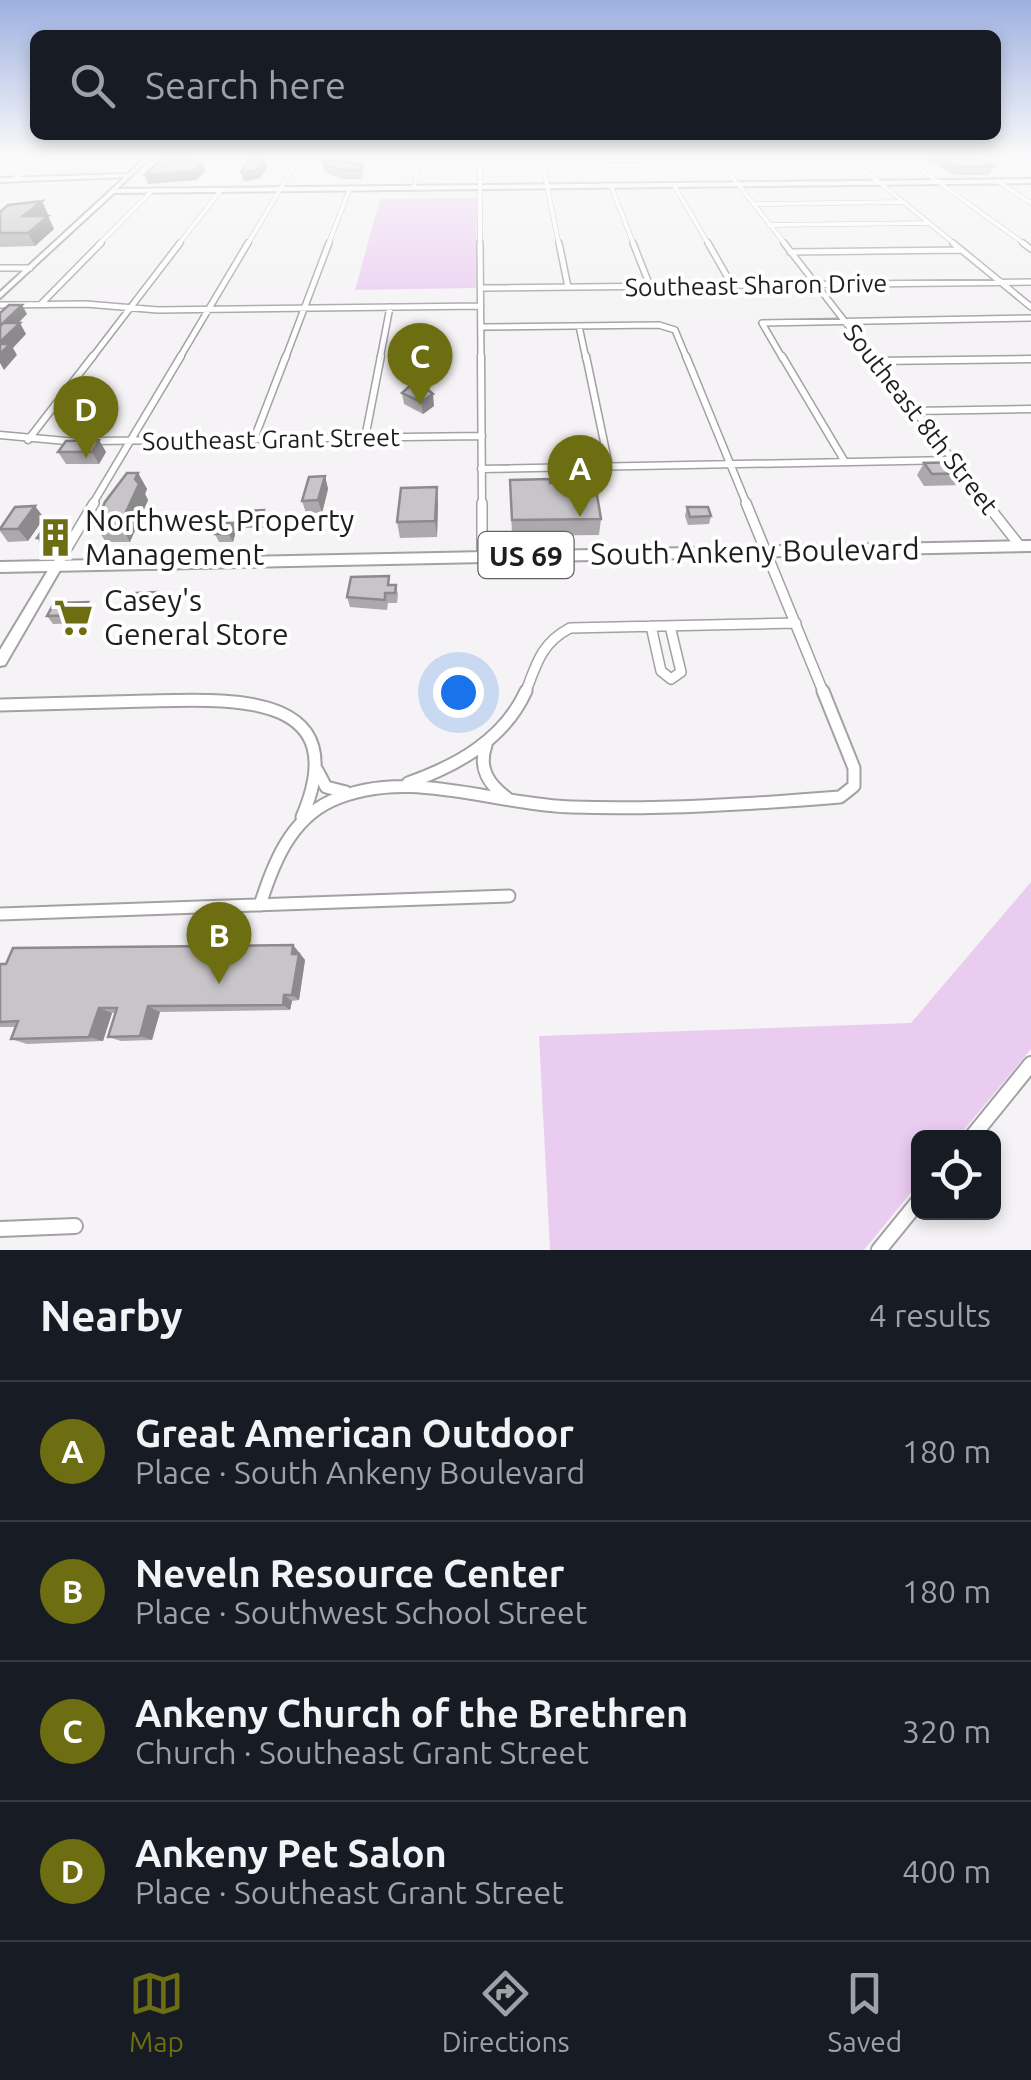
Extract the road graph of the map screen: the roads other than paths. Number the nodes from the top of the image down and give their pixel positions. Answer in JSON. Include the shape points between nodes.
{"nodes":[{"id":1,"x":87,"y":214,"type":"edge"},
{"id":2,"x":129,"y":214,"type":"edge"},
{"id":3,"x":203,"y":214,"type":"edge"},
{"id":4,"x":266,"y":214,"type":"edge"},
{"id":5,"x":340,"y":214,"type":"edge"},
{"id":6,"x":481,"y":214,"type":"edge"},
{"id":7,"x":554,"y":214,"type":"edge"},
{"id":8,"x":622,"y":214,"type":"edge"},
{"id":9,"x":691,"y":214,"type":"edge"},
{"id":10,"x":761,"y":214,"type":"edge"},
{"id":11,"x":918,"y":214,"type":"edge"},
{"id":12,"x":983,"y":214,"type":"edge"},
{"id":13,"x":929,"y":223,"type":"junction"},
{"id":14,"x":770,"y":225,"type":"junction"},
{"id":15,"x":1031,"y":249,"type":"edge"},
{"id":16,"x":961,"y":250,"type":"junction"},
{"id":17,"x":790,"y":252,"type":"junction"},
{"id":18,"x":0,"y":268,"type":"edge"},
{"id":19,"x":30,"y":268,"type":"junction"},
{"id":20,"x":1001,"y":282,"type":"junction"},
{"id":21,"x":1031,"y":282,"type":"edge"},
{"id":22,"x":816,"y":284,"type":"junction"},
{"id":23,"x":732,"y":285,"type":"junction"},
{"id":24,"x":650,"y":286,"type":"junction"},
{"id":25,"x":568,"y":287,"type":"junction"},
{"id":26,"x":480,"y":288,"type":"junction"},
{"id":27,"x":0,"y":296,"type":"edge"},
{"id":28,"x":0,"y":304,"type":"edge"},
{"id":29,"x":42,"y":304,"type":"junction"},
{"id":30,"x":480,"y":306,"type":"junction"},
{"id":31,"x":1031,"y":307,"type":"edge"},
{"id":32,"x":390,"y":308,"type":"junction"},
{"id":33,"x":128,"y":309,"type":"junction"},
{"id":34,"x":303,"y":309,"type":"junction"},
{"id":35,"x":208,"y":310,"type":"junction"},
{"id":36,"x":1031,"y":318,"type":"edge"},
{"id":37,"x":844,"y":320,"type":"junction"},
{"id":38,"x":579,"y":326,"type":"junction"},
{"id":39,"x":481,"y":327,"type":"junction"},
{"id":40,"x":1031,"y":360,"type":"edge"},
{"id":41,"x":876,"y":362,"type":"junction"},
{"id":42,"x":1031,"y":409,"type":"edge"},
{"id":43,"x":914,"y":411,"type":"junction"},
{"id":44,"x":0,"y":435,"type":"edge"},
{"id":45,"x":482,"y":436,"type":"junction"},
{"id":46,"x":365,"y":438,"type":"junction"},
{"id":47,"x":254,"y":439,"type":"junction"},
{"id":48,"x":28,"y":440,"type":"junction"},
{"id":49,"x":131,"y":440,"type":"junction"},
{"id":50,"x":953,"y":460,"type":"junction"},
{"id":51,"x":845,"y":462,"type":"junction"},
{"id":52,"x":731,"y":464,"type":"junction"},
{"id":53,"x":610,"y":466,"type":"junction"},
{"id":54,"x":481,"y":469,"type":"junction"},
{"id":55,"x":1026,"y":546,"type":"edge"},
{"id":56,"x":766,"y":551,"type":"junction"},
{"id":57,"x":482,"y":556,"type":"junction"},
{"id":58,"x":58,"y":565,"type":"junction"},
{"id":59,"x":0,"y":568,"type":"edge"},
{"id":60,"x":796,"y":623,"type":"junction"},
{"id":61,"x":651,"y":626,"type":"junction"},
{"id":62,"x":670,"y":626,"type":"junction"},
{"id":63,"x":0,"y":661,"type":"edge"},
{"id":64,"x":0,"y":705,"type":"edge"},
{"id":65,"x":490,"y":738,"type":"junction"},
{"id":66,"x":317,"y":768,"type":"junction"},
{"id":67,"x":386,"y":787,"type":"junction"},
{"id":68,"x":354,"y":792,"type":"junction"},
{"id":69,"x":517,"y":803,"type":"junction"},
{"id":70,"x":300,"y":822,"type":"junction"},
{"id":71,"x":509,"y":896,"type":"dead end"},
{"id":72,"x":260,"y":905,"type":"junction"},
{"id":73,"x":0,"y":914,"type":"edge"},
{"id":74,"x":1031,"y":1064,"type":"edge"},
{"id":75,"x":977,"y":1130,"type":"edge"},
{"id":76,"x":911,"y":1211,"type":"edge"},
{"id":77,"x":75,"y":1226,"type":"dead end"},
{"id":78,"x":0,"y":1229,"type":"edge"},
{"id":79,"x":879,"y":1250,"type":"edge"}],
"edges":[{"from":1,"to":19,"type":"street"},
{"from":2,"to":29,"type":"street"},
{"from":3,"to":33,"type":"street"},
{"from":4,"to":35,"type":"street"},
{"from":5,"to":34,"type":"street"},
{"from":6,"to":26,"type":"street"},
{"from":7,"to":25,"type":"street"},
{"from":8,"to":24,"type":"street"},
{"from":9,"to":23,"type":"street"},
{"from":10,"to":14,"type":"street","name":"Southeast 8th Street"},
{"from":11,"to":13,"type":"street"},
{"from":12,"to":15,"type":"street"},
{"from":13,"to":14,"type":"street"},
{"from":13,"to":16,"type":"street"},
{"from":14,"to":17,"type":"street","name":"Southeast 8th Street"},
{"from":16,"to":17,"type":"street"},
{"from":16,"to":20,"type":"street"},
{"from":17,"to":22,"type":"street","name":"Southeast 8th Street"},
{"from":18,"to":19,"type":"street"},
{"from":19,"to":27,"type":"street"},
{"from":20,"to":21,"type":"street","name":"Southeast Sharon Drive"},
{"from":20,"to":22,"type":"street","name":"Southeast Sharon Drive"},
{"from":20,"to":31,"type":"street"},
{"from":22,"to":23,"type":"street","name":"Southeast Sharon Drive"},
{"from":22,"to":37,"type":"street","name":"Southeast 8th Street"},
{"from":23,"to":24,"type":"street","name":"Southeast Sharon Drive"},
{"from":24,"to":25,"type":"street","name":"Southeast Sharon Drive"},
{"from":25,"to":26,"type":"street","name":"Southeast Sharon Drive"},
{"from":26,"to":30,"type":"street"},
{"from":28,"to":29,"type":"street"},
{"from":29,"to":33,"type":"street"},
{"from":30,"to":32,"type":"street"},
{"from":30,"to":39,"type":"street"},
{"from":32,"to":34,"type":"street"},
{"from":32,"to":46,"type":"street"},
{"from":33,"to":35,"type":"street"},
{"from":33,"to":48,"type":"street"},
{"from":34,"to":35,"type":"street"},
{"from":34,"to":47,"type":"street"},
{"from":35,"to":49,"type":"street"},
{"from":36,"to":37,"type":"street"},
{"from":37,"to":41,"type":"street","name":"Southeast 8th Street"},
{"from":37,"to":51,"type":"street","via":[[762,325]]},
{"from":38,"to":39,"type":"street"},
{"from":38,"to":52,"type":"street","via":[[675,330]]},
{"from":38,"to":53,"type":"street"},
{"from":39,"to":45,"type":"street"},
{"from":40,"to":41,"type":"street"},
{"from":41,"to":43,"type":"street","name":"Southeast 8th Street"},
{"from":42,"to":43,"type":"street"},
{"from":43,"to":50,"type":"street","name":"Southeast 8th Street"},
{"from":44,"to":48,"type":"street","name":"Southeast Grant Street"},
{"from":45,"to":46,"type":"street","name":"Southeast Grant Street"},
{"from":45,"to":54,"type":"street"},
{"from":46,"to":47,"type":"street","name":"Southeast Grant Street"},
{"from":47,"to":49,"type":"street","name":"Southeast Grant Street"},
{"from":48,"to":49,"type":"street","name":"Southeast Grant Street"},
{"from":49,"to":58,"type":"street"},
{"from":50,"to":51,"type":"street"},
{"from":50,"to":55,"type":"street","name":"Southeast 8th Street"},
{"from":51,"to":52,"type":"street"},
{"from":52,"to":53,"type":"street"},
{"from":52,"to":56,"type":"street"},
{"from":53,"to":54,"type":"street"},
{"from":54,"to":57,"type":"street"},
{"from":55,"to":56,"type":"main road","name":"South Ankeny Boulevard","number":"US 69"},
{"from":56,"to":57,"type":"main road","name":"South Ankeny Boulevard","number":"US 69"},
{"from":56,"to":60,"type":"street"},
{"from":57,"to":58,"type":"main road","name":"South Ankeny Boulevard","number":"US 69"},
{"from":58,"to":59,"type":"main road","name":"South Ankeny Boulevard","number":"US 69"},
{"from":58,"to":63,"type":"street"},
{"from":60,"to":62,"type":"street"},
{"from":60,"to":69,"type":"street","via":[[854,768],[849,791],[827,798],[674,804]]},
{"from":61,"to":62,"type":"street"},
{"from":61,"to":62,"type":"street","via":[[662,671],[671,679],[681,672]]},
{"from":61,"to":65,"type":"street","via":[[570,628],[549,638],[518,706]]},
{"from":64,"to":66,"type":"street","via":[[254,700],[301,724]]},
{"from":65,"to":67,"type":"street","via":[[444,768]]},
{"from":65,"to":69,"type":"street","via":[[482,756],[488,780]]},
{"from":66,"to":68,"type":"street","via":[[326,787]]},
{"from":66,"to":70,"type":"street"},
{"from":67,"to":68,"type":"street"},
{"from":67,"to":69,"type":"street","via":[[456,790]]},
{"from":68,"to":70,"type":"street"},
{"from":70,"to":72,"type":"street","via":[[275,861]]},
{"from":71,"to":72,"type":"street"},
{"from":72,"to":73,"type":"street"},
{"from":74,"to":75,"type":"street"},
{"from":76,"to":79,"type":"street"},
{"from":77,"to":78,"type":"street"}]}
